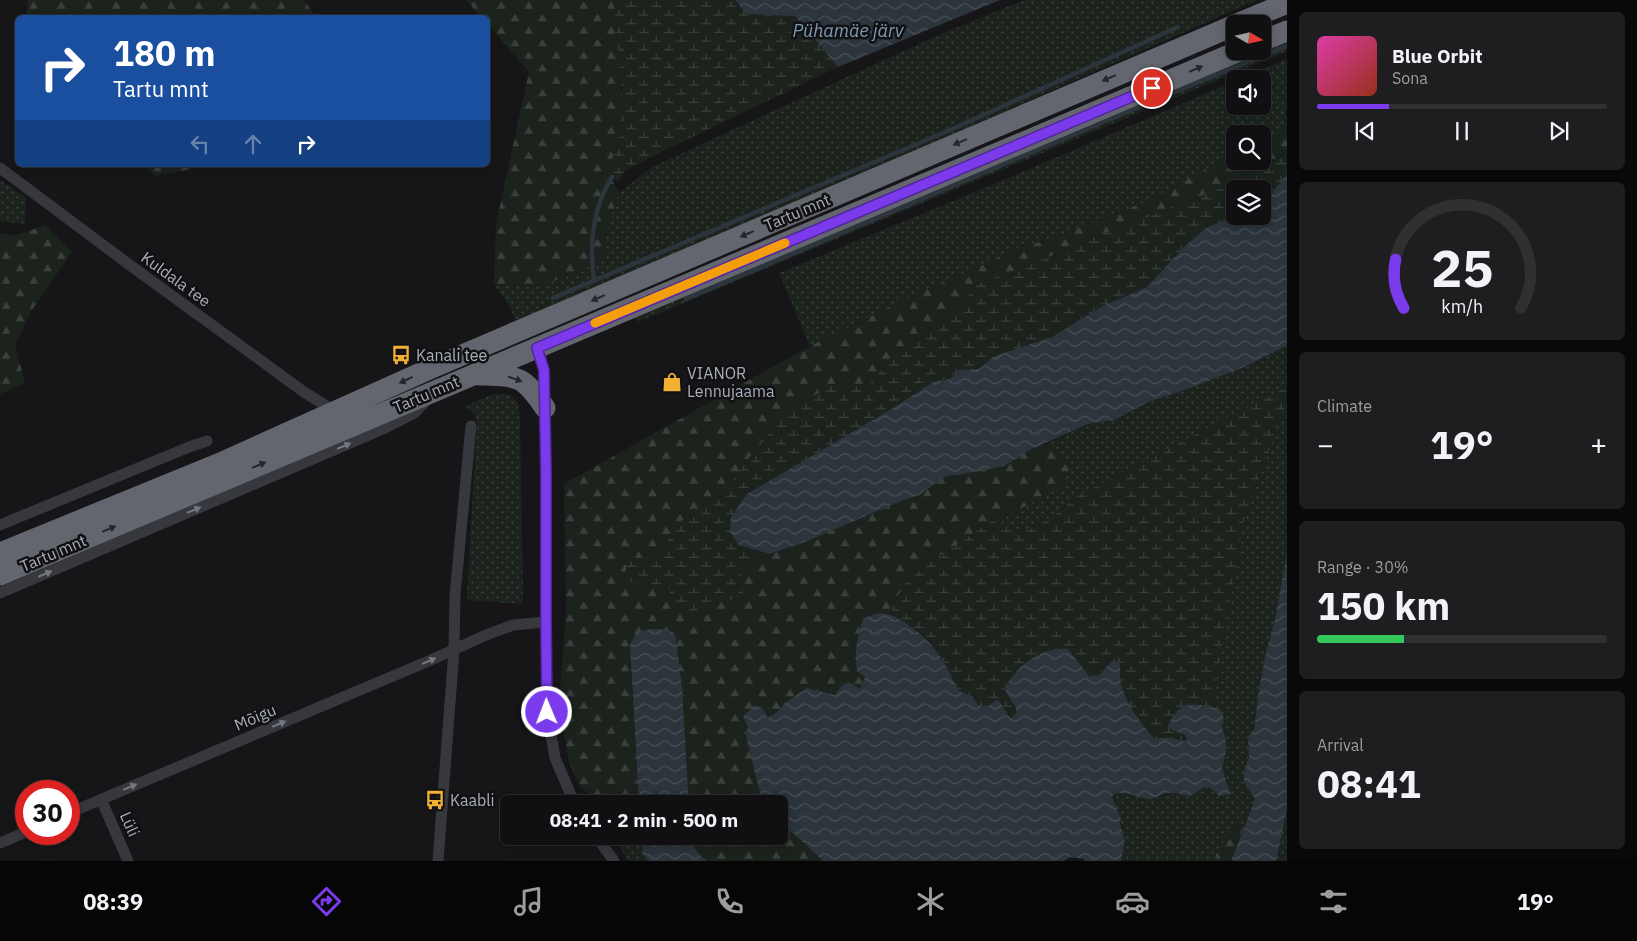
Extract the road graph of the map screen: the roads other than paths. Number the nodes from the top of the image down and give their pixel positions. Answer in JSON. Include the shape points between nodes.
{"nodes":[{"id":1,"x":1287,"y":3,"type":"edge"},
{"id":2,"x":1258,"y":15,"type":"edge"},
{"id":3,"x":1226,"y":28,"type":"edge"},
{"id":4,"x":1287,"y":31,"type":"edge"},
{"id":5,"x":1271,"y":37,"type":"edge"},
{"id":6,"x":1226,"y":56,"type":"edge"},
{"id":7,"x":0,"y":168,"type":"edge"},
{"id":8,"x":530,"y":326,"type":"junction"},
{"id":9,"x":537,"y":348,"type":"junction"},
{"id":10,"x":472,"y":374,"type":"junction"},
{"id":11,"x":437,"y":390,"type":"junction"},
{"id":12,"x":545,"y":408,"type":"junction"},
{"id":13,"x":336,"y":412,"type":"junction"},
{"id":14,"x":471,"y":426,"type":"dead end"},
{"id":15,"x":207,"y":441,"type":"dead end"},
{"id":16,"x":0,"y":525,"type":"edge"},
{"id":17,"x":0,"y":553,"type":"edge"},
{"id":18,"x":0,"y":575,"type":"edge"},
{"id":19,"x":0,"y":593,"type":"edge"},
{"id":20,"x":546,"y":622,"type":"junction"},
{"id":21,"x":454,"y":650,"type":"junction"},
{"id":22,"x":571,"y":795,"type":"edge"},
{"id":23,"x":101,"y":799,"type":"junction"},
{"id":24,"x":80,"y":808,"type":"edge"},
{"id":25,"x":15,"y":837,"type":"edge"},
{"id":26,"x":0,"y":843,"type":"edge"},
{"id":27,"x":602,"y":845,"type":"edge"},
{"id":28,"x":128,"y":861,"type":"edge"},
{"id":29,"x":438,"y":861,"type":"edge"},
{"id":30,"x":614,"y":861,"type":"edge"}],
"edges":[{"from":1,"to":2,"type":"highway","name":"Tartu mnt"},
{"from":3,"to":8,"type":"highway","name":"Tartu mnt","one_way":true},
{"from":4,"to":5,"type":"highway"},
{"from":9,"to":6,"type":"highway","name":"Tartu mnt","one_way":true},
{"from":7,"to":13,"type":"street","name":"Kuldala tee"},
{"from":8,"to":9,"type":"street"},
{"from":8,"to":13,"type":"highway","name":"Tartu mnt","one_way":true},
{"from":9,"to":10,"type":"highway","name":"Tartu mnt"},
{"from":9,"to":12,"type":"street","via":[[544,370]]},
{"from":10,"to":11,"type":"highway","name":"Tartu mnt"},
{"from":10,"to":12,"type":"highway","one_way":true,"via":[[516,377],[528,385]]},
{"from":18,"to":11,"type":"highway","name":"Tartu mnt","one_way":true},
{"from":19,"to":11,"type":"street","one_way":true,"via":[[383,429],[414,413]]},
{"from":12,"to":20,"type":"street"},
{"from":13,"to":17,"type":"highway","name":"Tartu mnt"},
{"from":14,"to":21,"type":"street","via":[[455,595]]},
{"from":15,"to":16,"type":"street"},
{"from":20,"to":21,"type":"street","name":"Mõigu","via":[[513,625]]},
{"from":20,"to":22,"type":"street","via":[[550,736],[555,758]]},
{"from":23,"to":21,"type":"street","name":"Mõigu","one_way":true},
{"from":21,"to":29,"type":"street"},
{"from":23,"to":24,"type":"street","name":"Mõigu"},
{"from":23,"to":28,"type":"street","name":"Lüli"},
{"from":25,"to":26,"type":"street"},
{"from":27,"to":30,"type":"street"}]}
